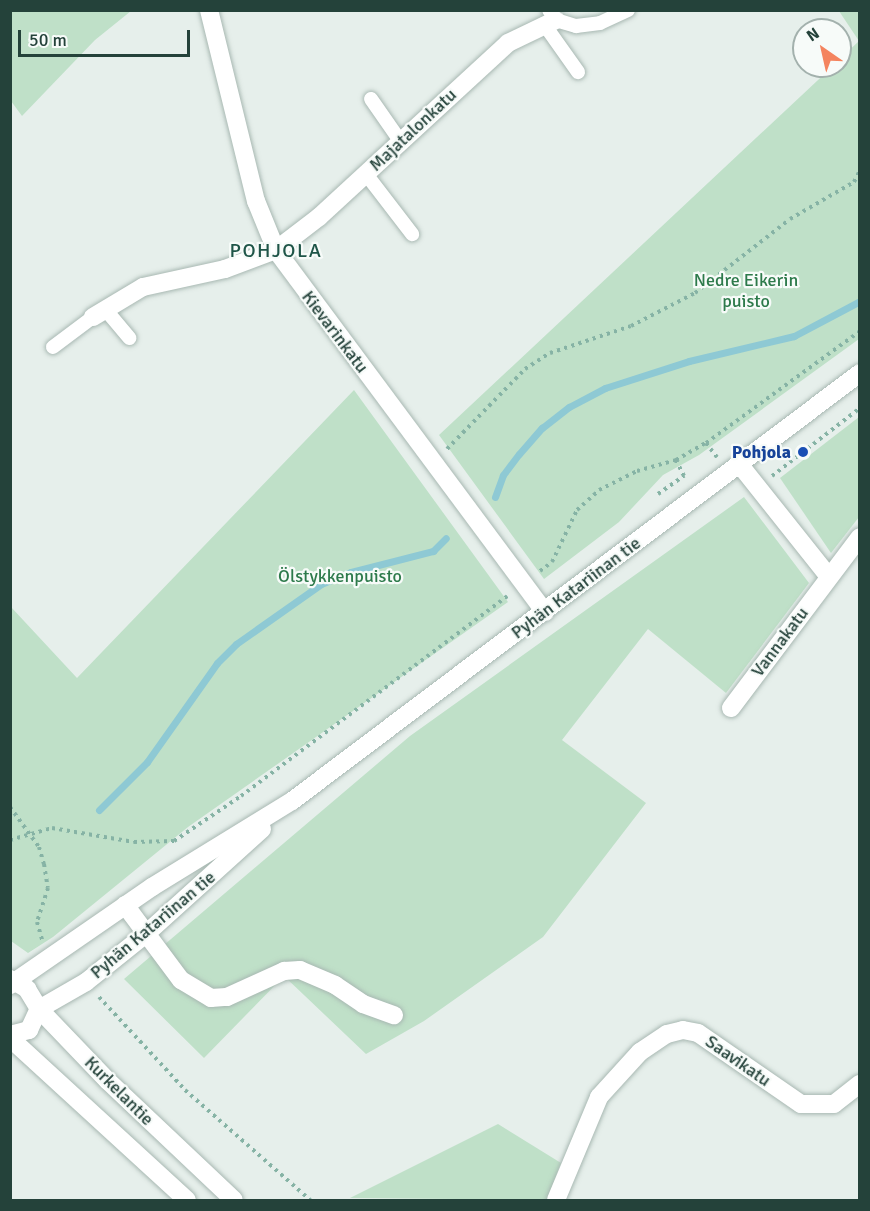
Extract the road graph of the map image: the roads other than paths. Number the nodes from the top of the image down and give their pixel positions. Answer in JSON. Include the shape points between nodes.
{"nodes":[{"id":1,"x":209,"y":10,"type":"edge"},
{"id":2,"x":628,"y":10,"type":"edge"},
{"id":3,"x":549,"y":18,"type":"edge"},
{"id":4,"x":578,"y":72,"type":"dead end"},
{"id":5,"x":370,"y":99,"type":"dead end"},
{"id":6,"x":401,"y":142,"type":"junction"},
{"id":7,"x":366,"y":174,"type":"junction"},
{"id":8,"x":412,"y":234,"type":"dead end"},
{"id":9,"x":276,"y":250,"type":"junction"},
{"id":10,"x":99,"y":313,"type":"junction"},
{"id":11,"x":129,"y":338,"type":"dead end"},
{"id":12,"x":53,"y":347,"type":"dead end"},
{"id":13,"x":860,"y":373,"type":"edge"},
{"id":14,"x":740,"y":465,"type":"junction"},
{"id":15,"x":860,"y":537,"type":"edge"},
{"id":16,"x":829,"y":577,"type":"junction"},
{"id":17,"x":545,"y":612,"type":"junction"},
{"id":18,"x":731,"y":708,"type":"dead end"},
{"id":19,"x":292,"y":801,"type":"junction"},
{"id":20,"x":125,"y":905,"type":"junction"},
{"id":21,"x":147,"y":933,"type":"junction"},
{"id":22,"x":12,"y":983,"type":"edge"},
{"id":23,"x":39,"y":1009,"type":"junction"},
{"id":24,"x":394,"y":1015,"type":"dead end"},
{"id":25,"x":10,"y":1037,"type":"edge"},
{"id":26,"x":860,"y":1084,"type":"edge"},
{"id":27,"x":187,"y":1200,"type":"edge"},
{"id":28,"x":234,"y":1200,"type":"edge"},
{"id":29,"x":556,"y":1200,"type":"edge"}],
"edges":[{"from":1,"to":9,"type":"street","name":"Kievarinkatu","via":[[256,201]]},
{"from":2,"to":3,"type":"lane","via":[[600,22],[576,26]]},
{"from":3,"to":4,"type":"lane"},
{"from":3,"to":6,"type":"street","name":"Majatalonkatu","via":[[508,43]]},
{"from":5,"to":6,"type":"lane"},
{"from":6,"to":7,"type":"street","name":"Majatalonkatu"},
{"from":7,"to":8,"type":"lane"},
{"from":7,"to":9,"type":"street","name":"Majatalonkatu"},
{"from":9,"to":10,"type":"street","via":[[225,268],[143,287]]},
{"from":9,"to":17,"type":"street","name":"Kievarinkatu"},
{"from":10,"to":11,"type":"lane"},
{"from":10,"to":12,"type":"lane"},
{"from":13,"to":14,"type":"street","name":"Pyhän Katariinan tie"},
{"from":14,"to":16,"type":"street"},
{"from":14,"to":17,"type":"street","name":"Pyhän Katariinan tie"},
{"from":15,"to":16,"type":"street","name":"Vannakatu"},
{"from":16,"to":18,"type":"street","name":"Vannakatu"},
{"from":17,"to":19,"type":"street","name":"Pyhän Katariinan tie"},
{"from":19,"to":20,"type":"street","name":"Pyhän Katariinan tie"},
{"from":19,"to":21,"type":"street","name":"Pyhän Katariinan tie"},
{"from":20,"to":21,"type":"street"},
{"from":20,"to":22,"type":"street","name":"Pyhän Katariinan tie","via":[[64,952]]},
{"from":21,"to":23,"type":"street","name":"Pyhän Katariinan tie","via":[[86,982]]},
{"from":21,"to":24,"type":"street","via":[[181,980],[211,998],[226,998],[284,971],[300,970],[335,985],[363,1004]]},
{"from":22,"to":23,"type":"street","name":"Kurkelantie","via":[[27,989]]},
{"from":23,"to":25,"type":"street","name":"Pyhän Katariinan tie","via":[[29,1030]]},
{"from":23,"to":28,"type":"street","name":"Kurkelantie","via":[[108,1082]]},
{"from":25,"to":27,"type":"street","name":"Kurkelantie"},
{"from":26,"to":29,"type":"street","name":"Saavikatu","via":[[834,1104],[801,1104],[698,1033],[683,1030],[667,1034],[640,1052],[599,1097]]}]}
